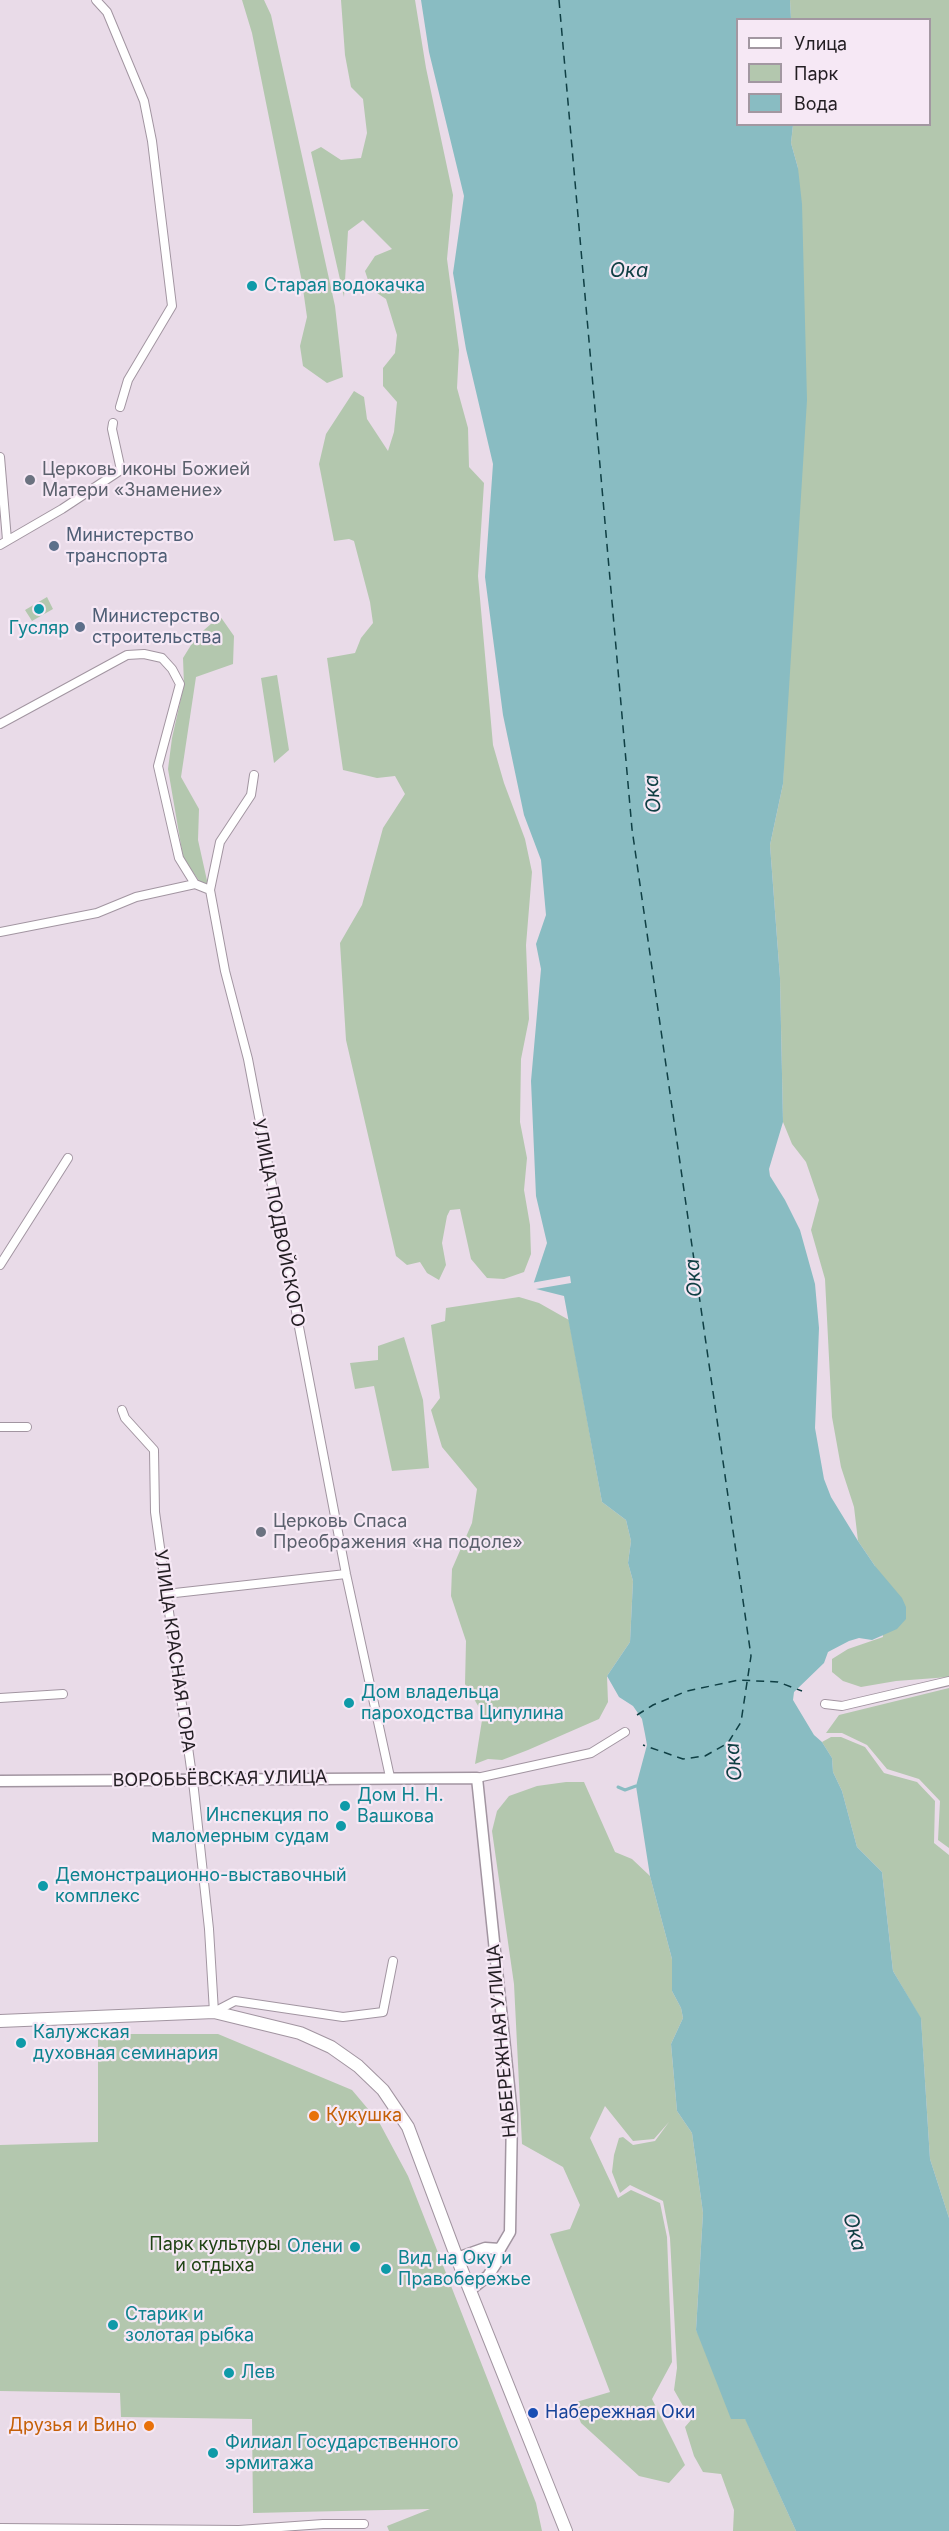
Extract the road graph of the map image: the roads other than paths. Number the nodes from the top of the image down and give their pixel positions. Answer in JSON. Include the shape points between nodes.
{"nodes":[{"id":1,"x":96,"y":0,"type":"edge"},
{"id":2,"x":120,"y":407,"type":"dead end"},
{"id":3,"x":113,"y":423,"type":"dead end"},
{"id":4,"x":0,"y":457,"type":"edge"},
{"id":5,"x":4,"y":542,"type":"edge"},
{"id":6,"x":0,"y":724,"type":"edge"},
{"id":7,"x":254,"y":775,"type":"dead end"},
{"id":8,"x":195,"y":884,"type":"junction"},
{"id":9,"x":210,"y":890,"type":"junction"},
{"id":10,"x":0,"y":932,"type":"edge"},
{"id":11,"x":68,"y":1158,"type":"dead end"},
{"id":12,"x":0,"y":1265,"type":"edge"},
{"id":13,"x":122,"y":1410,"type":"dead end"},
{"id":14,"x":0,"y":1427,"type":"edge"},
{"id":15,"x":27,"y":1427,"type":"dead end"},
{"id":16,"x":346,"y":1574,"type":"junction"},
{"id":17,"x":166,"y":1594,"type":"junction"},
{"id":18,"x":949,"y":1681,"type":"edge"},
{"id":19,"x":63,"y":1694,"type":"dead end"},
{"id":20,"x":0,"y":1698,"type":"edge"},
{"id":21,"x":825,"y":1704,"type":"dead end"},
{"id":22,"x":625,"y":1732,"type":"dead end"},
{"id":23,"x":390,"y":1777,"type":"junction"},
{"id":24,"x":477,"y":1778,"type":"junction"},
{"id":25,"x":192,"y":1780,"type":"junction"},
{"id":26,"x":0,"y":1781,"type":"edge"},
{"id":27,"x":393,"y":1960,"type":"dead end"},
{"id":28,"x":214,"y":2012,"type":"junction"},
{"id":29,"x":0,"y":2021,"type":"edge"},
{"id":30,"x":500,"y":2249,"type":"junction"},
{"id":31,"x":457,"y":2258,"type":"junction"},
{"id":32,"x":470,"y":2290,"type":"junction"},
{"id":33,"x":364,"y":2524,"type":"dead end"},
{"id":34,"x":0,"y":2528,"type":"edge"},
{"id":35,"x":566,"y":2531,"type":"edge"}],
"edges":[{"from":1,"to":2,"type":"street","via":[[107,12],[144,101],[172,306],[128,380]]},
{"from":3,"to":5,"type":"street","via":[[121,470]]},
{"from":4,"to":5,"type":"street"},
{"from":6,"to":8,"type":"street","via":[[127,655],[162,658],[180,684],[158,766],[179,858]]},
{"from":7,"to":9,"type":"street","via":[[250,795],[220,842]]},
{"from":8,"to":9,"type":"street"},
{"from":8,"to":10,"type":"street","via":[[136,897],[97,913]]},
{"from":9,"to":16,"type":"street","name":"УЛИЦА ПОДВОЙСКОГО","via":[[225,972],[248,1059]]},
{"from":11,"to":12,"type":"street"},
{"from":13,"to":17,"type":"street","name":"УЛИЦА КРАСНАЯ ГОРА","via":[[154,1450],[155,1512]]},
{"from":14,"to":15,"type":"street"},
{"from":16,"to":17,"type":"street"},
{"from":16,"to":23,"type":"street","name":"УЛИЦА ПОДВОЙСКОГО"},
{"from":17,"to":25,"type":"street","name":"УЛИЦА КРАСНАЯ ГОРА"},
{"from":18,"to":21,"type":"street","via":[[842,1706]]},
{"from":19,"to":20,"type":"street"},
{"from":22,"to":24,"type":"street","via":[[591,1754]]},
{"from":23,"to":24,"type":"street","name":"ВОРОБЬЁВСКАЯ УЛИЦА"},
{"from":23,"to":25,"type":"street","name":"ВОРОБЬЁВСКАЯ УЛИЦА"},
{"from":24,"to":30,"type":"street","name":"НАБЕРЕЖНАЯ УЛИЦА","via":[[512,2115],[510,2232]]},
{"from":25,"to":26,"type":"street","name":"ВОРОБЬЁВСКАЯ УЛИЦА"},
{"from":25,"to":28,"type":"street","name":"УЛИЦА КРАСНАЯ ГОРА"},
{"from":27,"to":28,"type":"street","via":[[383,2012],[343,2017],[235,2001]]},
{"from":28,"to":29,"type":"main road"},
{"from":28,"to":31,"type":"main road","via":[[300,2033],[358,2066],[383,2090],[408,2127]]},
{"from":30,"to":31,"type":"street","via":[[485,2248]]},
{"from":30,"to":32,"type":"street","name":"НАБЕРЕЖНАЯ УЛИЦА","via":[[488,2276]]},
{"from":31,"to":32,"type":"main road"},
{"from":32,"to":35,"type":"main road"},
{"from":33,"to":34,"type":"street","via":[[239,2530]]}]}
